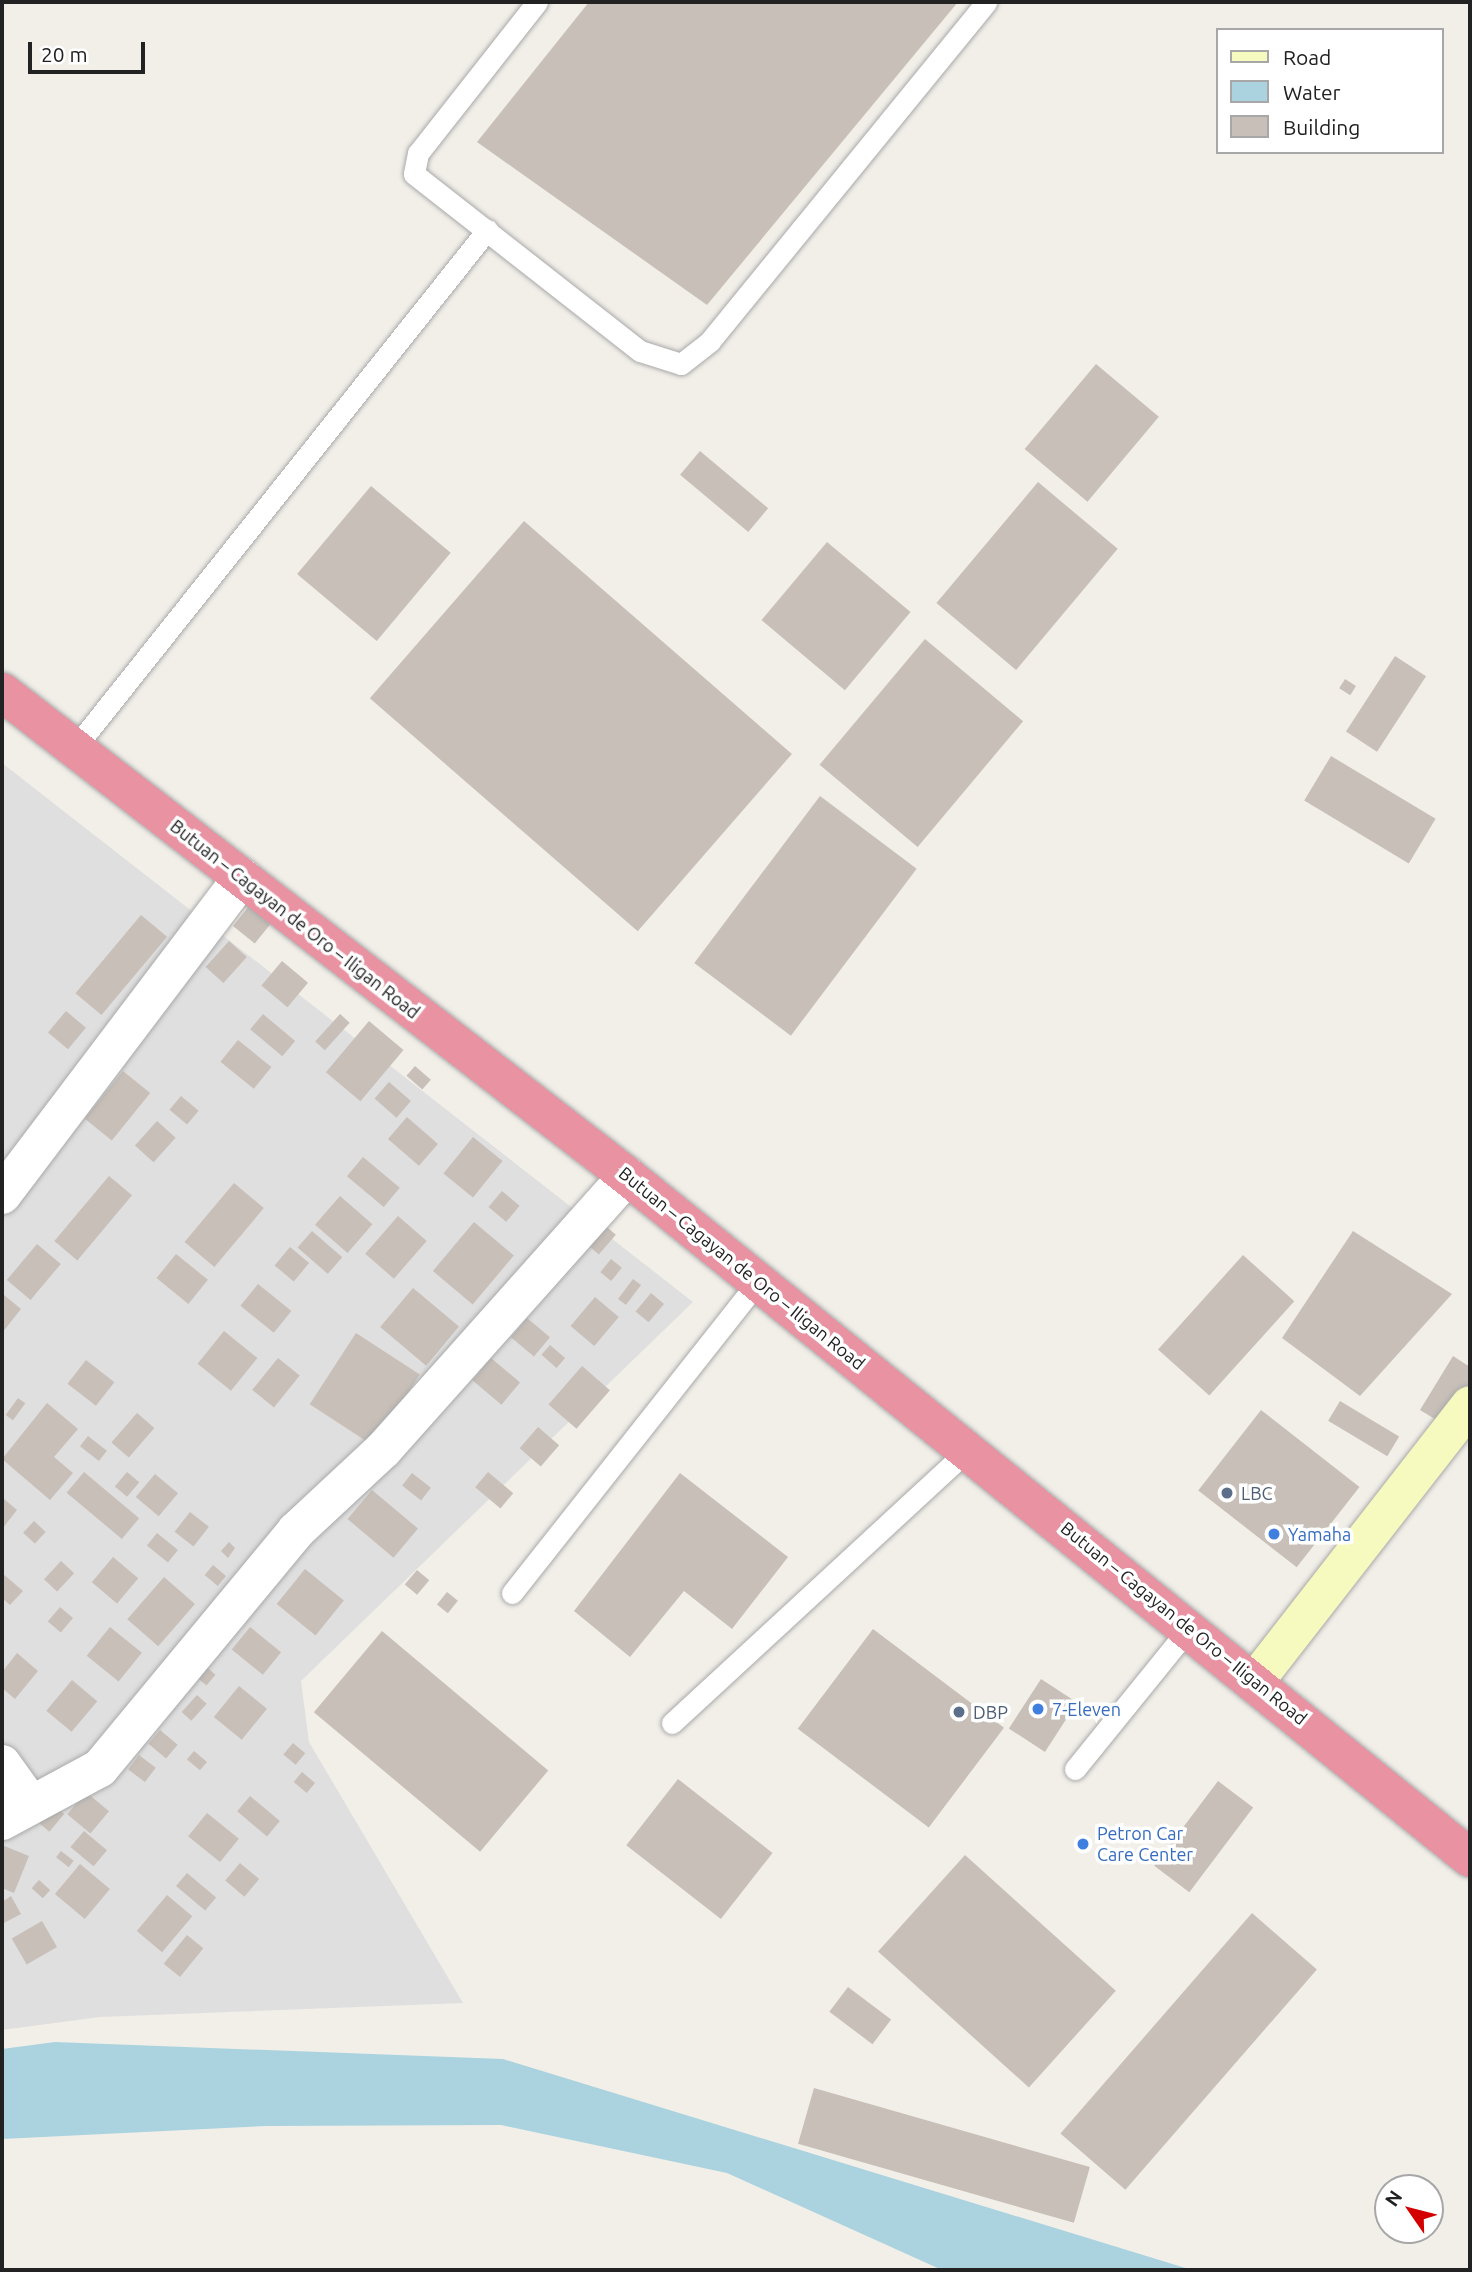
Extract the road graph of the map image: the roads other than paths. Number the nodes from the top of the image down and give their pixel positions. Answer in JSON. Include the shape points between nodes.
{"nodes":[{"id":1,"x":537,"y":2,"type":"edge"},
{"id":2,"x":986,"y":2,"type":"edge"},
{"id":3,"x":488,"y":230,"type":"junction"},
{"id":4,"x":2,"y":692,"type":"edge"},
{"id":5,"x":73,"y":750,"type":"junction"},
{"id":6,"x":242,"y":877,"type":"junction"},
{"id":7,"x":627,"y":1175,"type":"junction"},
{"id":8,"x":2,"y":1195,"type":"edge"},
{"id":9,"x":758,"y":1282,"type":"junction"},
{"id":10,"x":1470,"y":1405,"type":"edge"},
{"id":11,"x":969,"y":1449,"type":"junction"},
{"id":12,"x":512,"y":1593,"type":"dead end"},
{"id":13,"x":1189,"y":1629,"type":"junction"},
{"id":14,"x":1256,"y":1680,"type":"junction"},
{"id":15,"x":672,"y":1723,"type":"dead end"},
{"id":16,"x":2,"y":1764,"type":"edge"},
{"id":17,"x":1075,"y":1769,"type":"dead end"},
{"id":18,"x":16,"y":1812,"type":"edge"},
{"id":19,"x":1470,"y":1858,"type":"edge"}],
"edges":[{"from":1,"to":3,"type":"lane","via":[[413,166],[419,181]]},
{"from":2,"to":3,"type":"lane","via":[[710,341],[681,364],[640,351]]},
{"from":3,"to":5,"type":"lane"},
{"from":4,"to":5,"type":"highway","name":"Butuan – Cagayan de Oro – Iligan Road"},
{"from":5,"to":6,"type":"highway","name":"Butuan – Cagayan de Oro – Iligan Road"},
{"from":6,"to":7,"type":"highway","name":"Butuan – Cagayan de Oro – Iligan Road"},
{"from":6,"to":8,"type":"street"},
{"from":7,"to":9,"type":"highway","name":"Butuan – Cagayan de Oro – Iligan Road"},
{"from":7,"to":18,"type":"street","via":[[383,1450],[296,1531],[100,1769]]},
{"from":9,"to":11,"type":"highway","name":"Butuan – Cagayan de Oro – Iligan Road"},
{"from":9,"to":12,"type":"lane"},
{"from":10,"to":14,"type":"street"},
{"from":11,"to":13,"type":"highway","name":"Butuan – Cagayan de Oro – Iligan Road"},
{"from":11,"to":15,"type":"lane"},
{"from":13,"to":14,"type":"highway","name":"Butuan – Cagayan de Oro – Iligan Road"},
{"from":13,"to":17,"type":"lane"},
{"from":14,"to":19,"type":"highway","name":"Butuan – Cagayan de Oro – Iligan Road"},
{"from":16,"to":18,"type":"street"}]}
